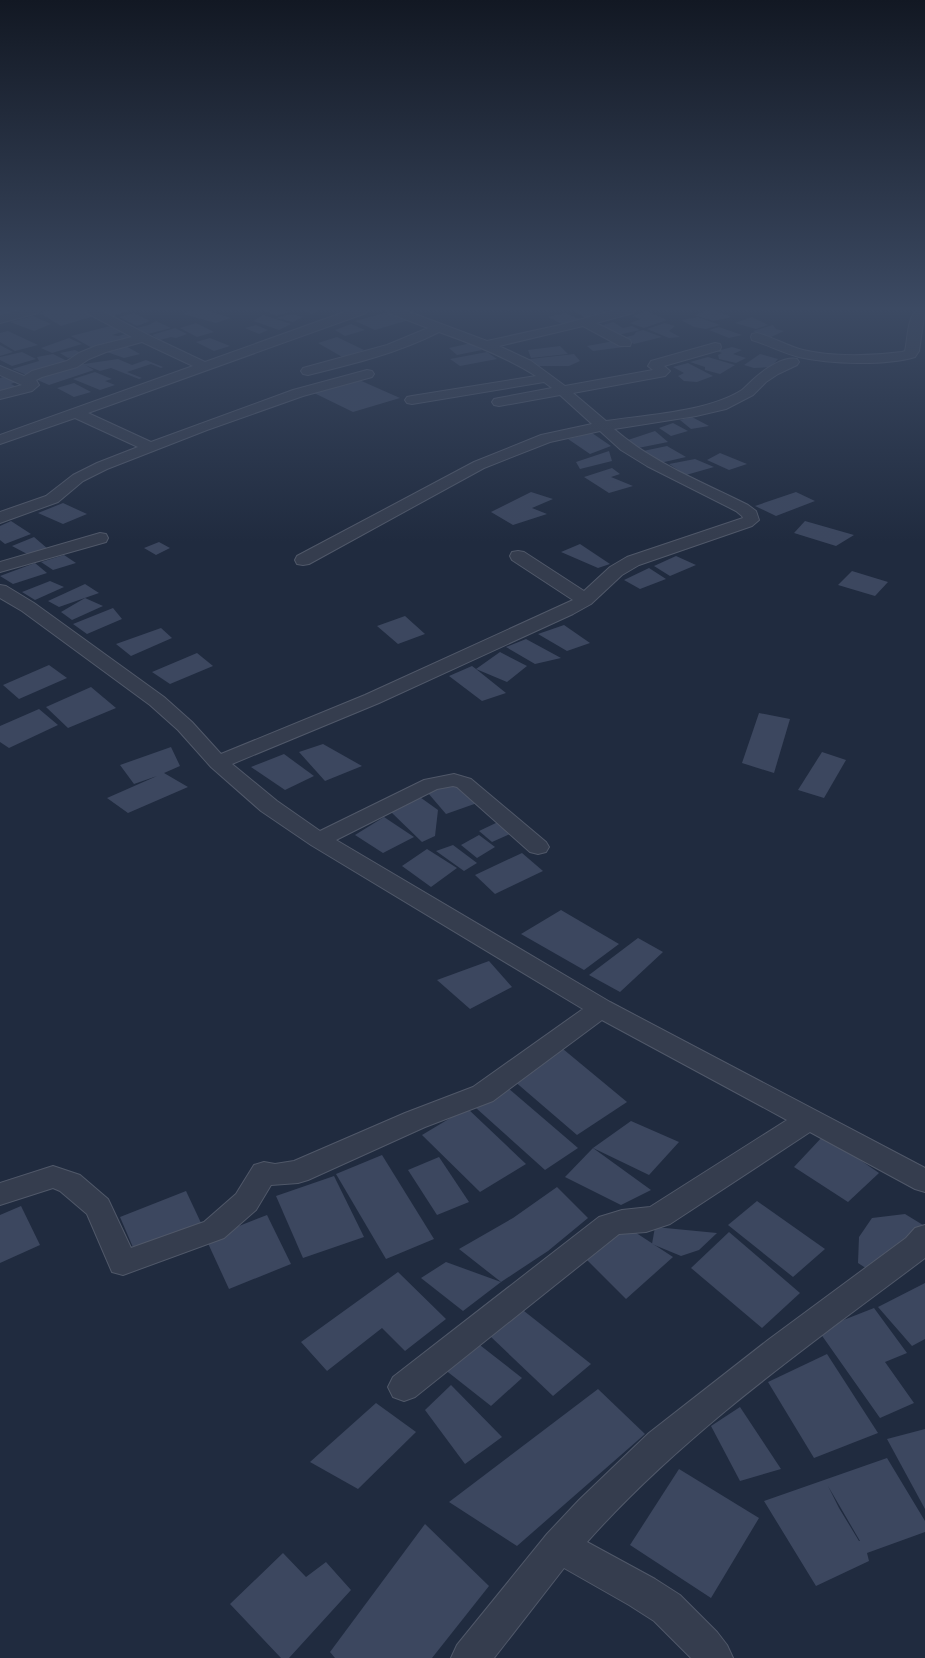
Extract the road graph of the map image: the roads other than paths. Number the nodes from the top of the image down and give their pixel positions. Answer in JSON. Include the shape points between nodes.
{"nodes":[{"id":1,"x":28,"y":387,"type":"edge"},
{"id":2,"x":146,"y":387,"type":"edge"},
{"id":3,"x":318,"y":387,"type":"edge"},
{"id":4,"x":490,"y":387,"type":"edge"},
{"id":5,"x":559,"y":387,"type":"edge"},
{"id":6,"x":577,"y":387,"type":"edge"},
{"id":7,"x":753,"y":387,"type":"edge"},
{"id":8,"x":562,"y":390,"type":"junction"},
{"id":9,"x":0,"y":396,"type":"edge"},
{"id":10,"x":412,"y":400,"type":"dead end"},
{"id":11,"x":499,"y":402,"type":"dead end"},
{"id":12,"x":76,"y":413,"type":"junction"},
{"id":13,"x":603,"y":426,"type":"junction"},
{"id":14,"x":0,"y":440,"type":"edge"},
{"id":15,"x":150,"y":447,"type":"junction"},
{"id":16,"x":0,"y":518,"type":"edge"},
{"id":17,"x":100,"y":538,"type":"dead end"},
{"id":18,"x":518,"y":556,"type":"dead end"},
{"id":19,"x":303,"y":560,"type":"dead end"},
{"id":20,"x":0,"y":567,"type":"edge"},
{"id":21,"x":0,"y":590,"type":"edge"},
{"id":22,"x":585,"y":600,"type":"junction"},
{"id":23,"x":218,"y":763,"type":"junction"},
{"id":24,"x":319,"y":840,"type":"junction"},
{"id":25,"x":538,"y":847,"type":"dead end"},
{"id":26,"x":601,"y":1008,"type":"junction"},
{"id":27,"x":808,"y":1120,"type":"junction"},
{"id":28,"x":925,"y":1181,"type":"edge"},
{"id":29,"x":0,"y":1194,"type":"edge"},
{"id":30,"x":925,"y":1237,"type":"edge"},
{"id":31,"x":404,"y":1387,"type":"dead end"},
{"id":32,"x":560,"y":1546,"type":"junction"},
{"id":33,"x":470,"y":1658,"type":"edge"},
{"id":34,"x":714,"y":1658,"type":"edge"}],
"edges":[{"from":1,"to":9,"type":"street"},
{"from":2,"to":12,"type":"street"},
{"from":3,"to":15,"type":"street"},
{"from":4,"to":10,"type":"street"},
{"from":5,"to":8,"type":"street"},
{"from":6,"to":8,"type":"street"},
{"from":7,"to":13,"type":"street","via":[[721,406]]},
{"from":8,"to":11,"type":"street"},
{"from":8,"to":13,"type":"street"},
{"from":12,"to":14,"type":"street"},
{"from":12,"to":15,"type":"street"},
{"from":13,"to":19,"type":"street","via":[[546,438],[479,465]]},
{"from":13,"to":22,"type":"street","via":[[626,447],[652,463],[742,508],[751,517],[746,523],[634,561],[616,571]]},
{"from":15,"to":16,"type":"street","via":[[78,478],[52,499]]},
{"from":17,"to":20,"type":"street"},
{"from":18,"to":22,"type":"street"},
{"from":21,"to":23,"type":"street","via":[[28,607],[157,701]]},
{"from":22,"to":23,"type":"street","via":[[539,624],[372,699]]},
{"from":23,"to":24,"type":"street","via":[[269,806]]},
{"from":24,"to":25,"type":"street","via":[[431,784],[454,780],[464,783]]},
{"from":24,"to":26,"type":"street"},
{"from":26,"to":27,"type":"street"},
{"from":26,"to":29,"type":"street","via":[[483,1094],[415,1120],[298,1172],[275,1175],[264,1173],[246,1202],[214,1230],[123,1263],[98,1207],[70,1183],[53,1177]]},
{"from":27,"to":28,"type":"street"},
{"from":27,"to":31,"type":"street","via":[[660,1216],[641,1222],[618,1221],[609,1225]]},
{"from":30,"to":32,"type":"street","via":[[917,1247],[779,1350],[661,1444]]},
{"from":32,"to":33,"type":"street"},
{"from":32,"to":34,"type":"street","via":[[667,1608]]}]}
